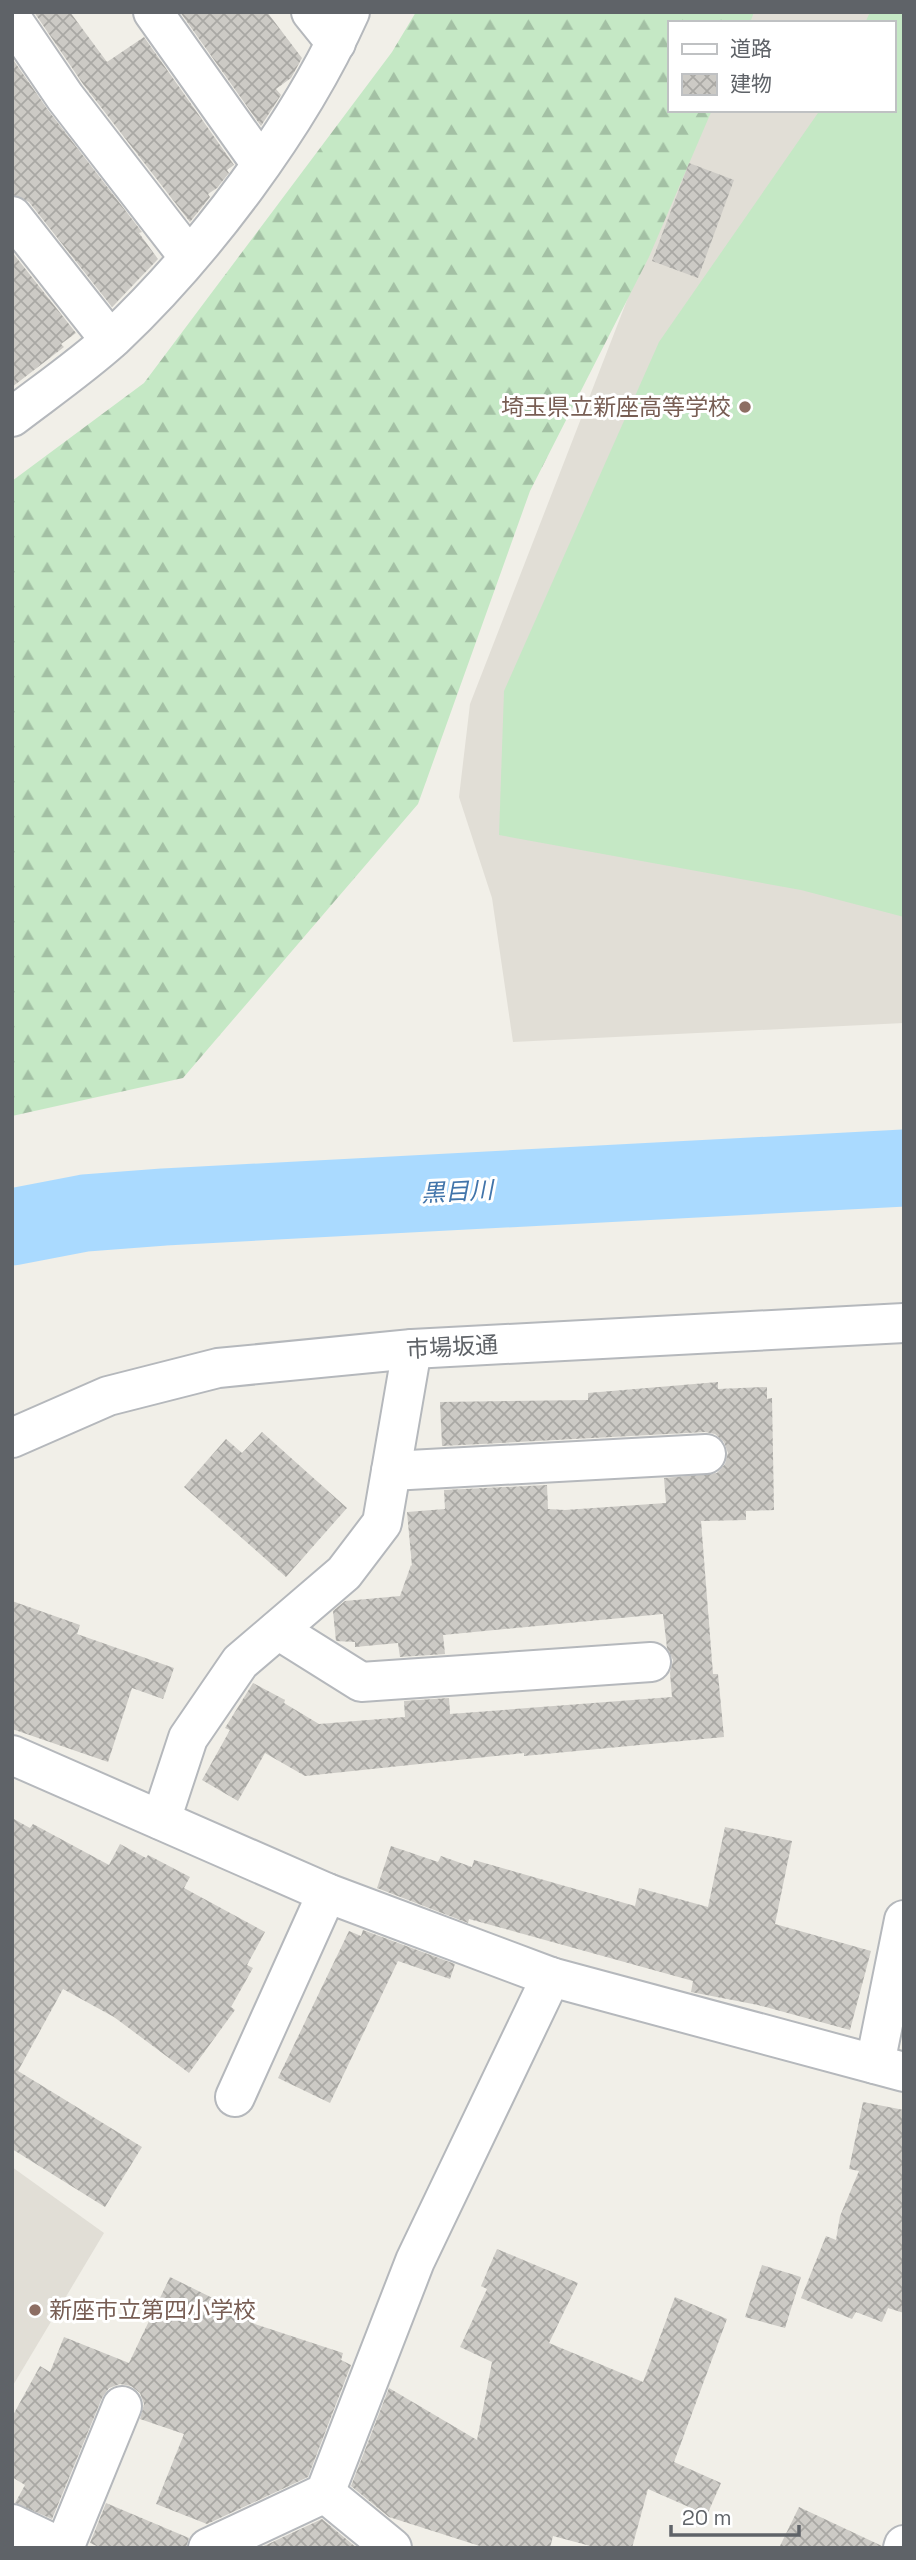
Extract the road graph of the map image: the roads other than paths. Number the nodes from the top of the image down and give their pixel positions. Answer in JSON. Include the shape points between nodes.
{"nodes":[{"id":1,"x":153,"y":12,"type":"edge"},
{"id":2,"x":311,"y":12,"type":"edge"},
{"id":3,"x":12,"y":19,"type":"edge"},
{"id":4,"x":343,"y":28,"type":"edge"},
{"id":5,"x":261,"y":164,"type":"junction"},
{"id":6,"x":12,"y":216,"type":"edge"},
{"id":7,"x":188,"y":256,"type":"junction"},
{"id":8,"x":110,"y":340,"type":"junction"},
{"id":9,"x":12,"y":416,"type":"edge"},
{"id":10,"x":904,"y":1323,"type":"edge"},
{"id":11,"x":412,"y":1349,"type":"junction"},
{"id":12,"x":12,"y":1438,"type":"edge"},
{"id":13,"x":706,"y":1454,"type":"dead end"},
{"id":14,"x":391,"y":1471,"type":"junction"},
{"id":15,"x":278,"y":1630,"type":"junction"},
{"id":16,"x":651,"y":1662,"type":"dead end"},
{"id":17,"x":12,"y":1755,"type":"edge"},
{"id":18,"x":161,"y":1820,"type":"junction"},
{"id":19,"x":327,"y":1892,"type":"junction"},
{"id":20,"x":904,"y":1920,"type":"edge"},
{"id":21,"x":551,"y":1977,"type":"junction"},
{"id":22,"x":889,"y":2068,"type":"edge"},
{"id":23,"x":234,"y":2097,"type":"dead end"},
{"id":24,"x":122,"y":2406,"type":"dead end"},
{"id":25,"x":325,"y":2493,"type":"junction"},
{"id":26,"x":12,"y":2524,"type":"edge"},
{"id":27,"x":63,"y":2548,"type":"edge"},
{"id":28,"x":208,"y":2548,"type":"edge"},
{"id":29,"x":393,"y":2548,"type":"edge"}],
"edges":[{"from":1,"to":5,"type":"street"},
{"from":2,"to":4,"type":"street"},
{"from":3,"to":7,"type":"street","via":[[65,97]]},
{"from":4,"to":5,"type":"street","via":[[294,120]]},
{"from":5,"to":7,"type":"street"},
{"from":6,"to":8,"type":"street"},
{"from":7,"to":8,"type":"street"},
{"from":8,"to":9,"type":"street"},
{"from":10,"to":11,"type":"street","name":"市場坂通"},
{"from":11,"to":12,"type":"street","name":"市場坂通","via":[[218,1368],[108,1396]]},
{"from":11,"to":14,"type":"street"},
{"from":13,"to":14,"type":"street"},
{"from":14,"to":15,"type":"street","via":[[382,1523],[344,1573]]},
{"from":15,"to":16,"type":"street","via":[[361,1682]]},
{"from":15,"to":18,"type":"street","via":[[240,1662],[188,1738]]},
{"from":17,"to":18,"type":"street"},
{"from":18,"to":19,"type":"street"},
{"from":19,"to":21,"type":"street"},
{"from":19,"to":23,"type":"street"},
{"from":20,"to":22,"type":"street"},
{"from":21,"to":22,"type":"street"},
{"from":21,"to":25,"type":"street","via":[[415,2261]]},
{"from":24,"to":27,"type":"street"},
{"from":25,"to":28,"type":"street"},
{"from":25,"to":29,"type":"street"},
{"from":26,"to":27,"type":"street"}]}
